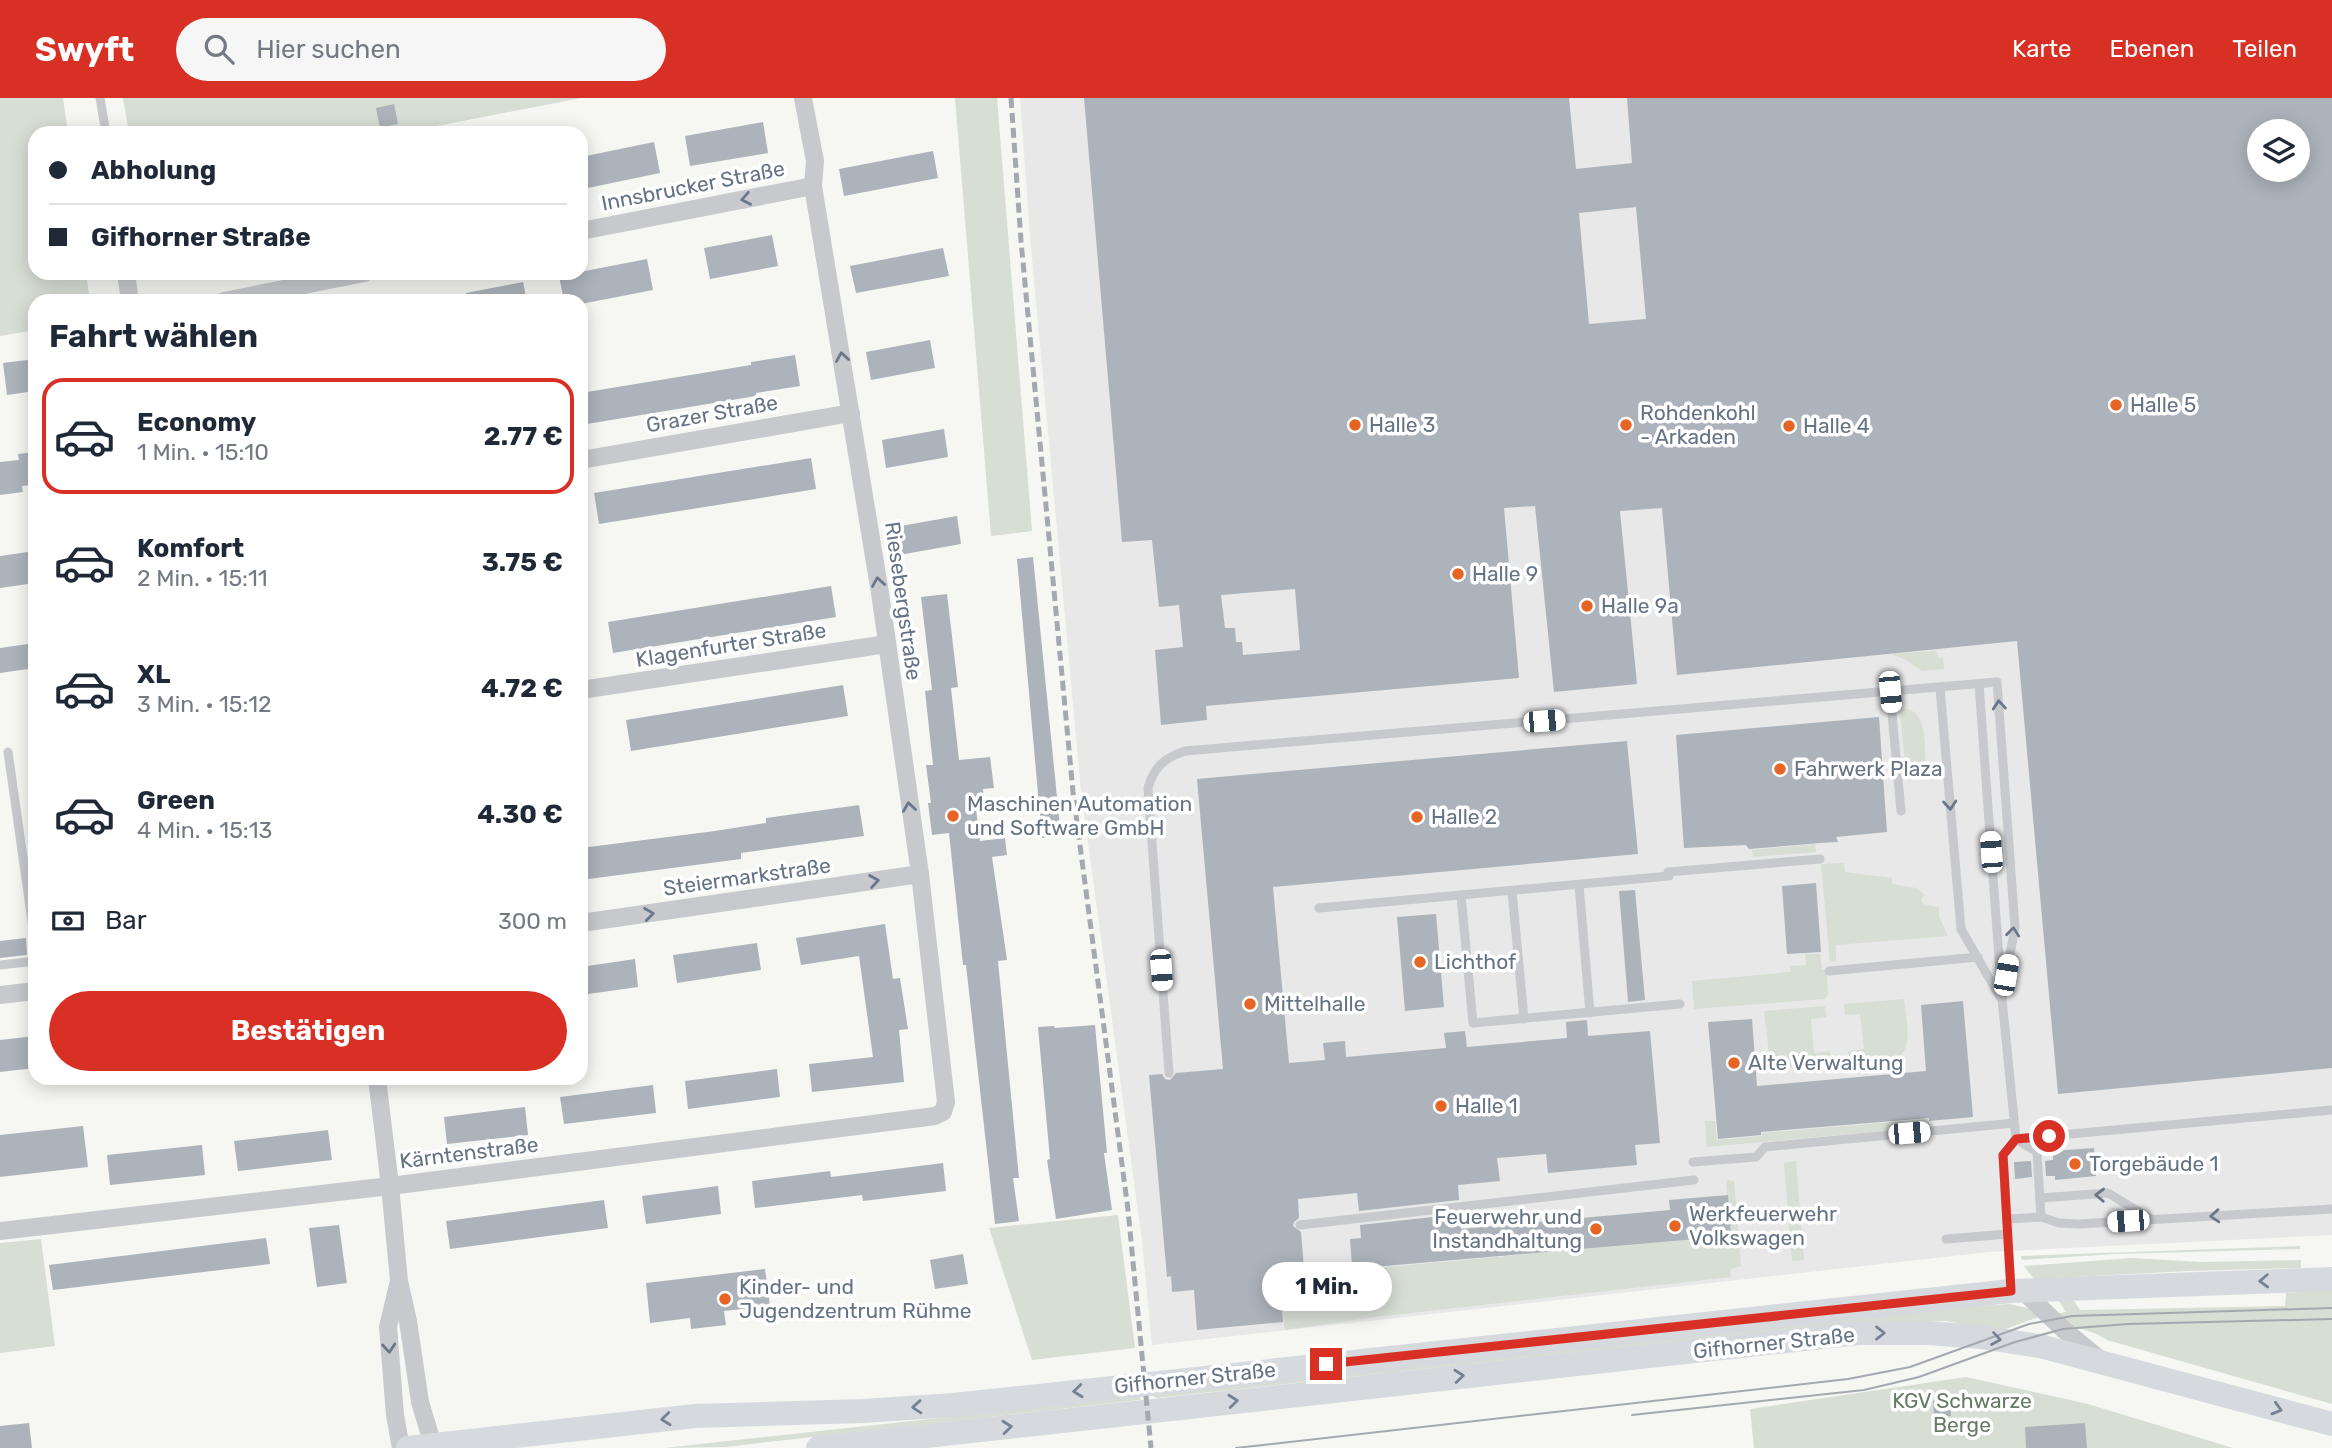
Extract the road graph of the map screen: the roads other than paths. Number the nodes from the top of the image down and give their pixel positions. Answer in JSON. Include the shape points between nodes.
{"nodes":[{"id":1,"x":100,"y":98,"type":"edge"},
{"id":2,"x":803,"y":98,"type":"edge"},
{"id":3,"x":105,"y":126,"type":"edge"},
{"id":4,"x":813,"y":186,"type":"junction"},
{"id":5,"x":588,"y":230,"type":"edge"},
{"id":6,"x":329,"y":280,"type":"edge"},
{"id":7,"x":259,"y":294,"type":"edge"},
{"id":8,"x":851,"y":413,"type":"junction"},
{"id":9,"x":588,"y":459,"type":"edge"},
{"id":10,"x":887,"y":644,"type":"junction"},
{"id":11,"x":1979,"y":684,"type":"junction"},
{"id":12,"x":1940,"y":688,"type":"junction"},
{"id":13,"x":588,"y":689,"type":"edge"},
{"id":14,"x":1890,"y":692,"type":"junction"},
{"id":15,"x":8,"y":752,"type":"dead end"},
{"id":16,"x":1901,"y":811,"type":"dead end"},
{"id":17,"x":1820,"y":859,"type":"dead end"},
{"id":18,"x":920,"y":874,"type":"junction"},
{"id":19,"x":1578,"y":885,"type":"junction"},
{"id":20,"x":1512,"y":891,"type":"junction"},
{"id":21,"x":28,"y":893,"type":"edge"},
{"id":22,"x":1461,"y":895,"type":"junction"},
{"id":23,"x":1319,"y":908,"type":"dead end"},
{"id":24,"x":588,"y":922,"type":"edge"},
{"id":25,"x":1978,"y":957,"type":"junction"},
{"id":26,"x":28,"y":962,"type":"edge"},
{"id":27,"x":0,"y":965,"type":"edge"},
{"id":28,"x":1829,"y":971,"type":"dead end"},
{"id":29,"x":28,"y":992,"type":"edge"},
{"id":30,"x":0,"y":995,"type":"edge"},
{"id":31,"x":2002,"y":999,"type":"junction"},
{"id":32,"x":1680,"y":1004,"type":"dead end"},
{"id":33,"x":1590,"y":1013,"type":"junction"},
{"id":34,"x":1524,"y":1019,"type":"junction"},
{"id":35,"x":1169,"y":1073,"type":"dead end"},
{"id":36,"x":378,"y":1085,"type":"edge"},
{"id":37,"x":2332,"y":1110,"type":"edge"},
{"id":38,"x":943,"y":1112,"type":"joint"},
{"id":39,"x":2014,"y":1123,"type":"junction"},
{"id":40,"x":2016,"y":1139,"type":"junction"},
{"id":41,"x":1693,"y":1162,"type":"dead end"},
{"id":42,"x":1694,"y":1180,"type":"dead end"},
{"id":43,"x":390,"y":1186,"type":"junction"},
{"id":44,"x":2040,"y":1199,"type":"junction"},
{"id":45,"x":2332,"y":1209,"type":"edge"},
{"id":46,"x":2041,"y":1217,"type":"junction"},
{"id":47,"x":2007,"y":1220,"type":"junction"},
{"id":48,"x":2153,"y":1220,"type":"junction"},
{"id":49,"x":1300,"y":1225,"type":"dead end"},
{"id":50,"x":0,"y":1231,"type":"edge"},
{"id":51,"x":2008,"y":1234,"type":"junction"},
{"id":52,"x":1947,"y":1239,"type":"dead end"},
{"id":53,"x":2332,"y":1279,"type":"edge"},
{"id":54,"x":399,"y":1282,"type":"junction"},
{"id":55,"x":2017,"y":1291,"type":"junction"},
{"id":56,"x":2102,"y":1361,"type":"junction"},
{"id":57,"x":2332,"y":1424,"type":"edge"},
{"id":58,"x":433,"y":1446,"type":"edge"},
{"id":59,"x":401,"y":1448,"type":"edge"},
{"id":60,"x":408,"y":1448,"type":"edge"},
{"id":61,"x":817,"y":1448,"type":"edge"}],
"edges":[{"from":1,"to":3,"type":"lane"},
{"from":2,"to":4,"type":"street","name":"Riesebergstraße","via":[[815,161]]},
{"from":4,"to":5,"type":"street","name":"Innsbrucker Straße","one_way":true},
{"from":8,"to":4,"type":"street","name":"Riesebergstraße","one_way":true},
{"from":6,"to":7,"type":"street"},
{"from":8,"to":9,"type":"street","name":"Grazer Straße"},
{"from":10,"to":8,"type":"street","name":"Riesebergstraße","one_way":true},
{"from":10,"to":13,"type":"street","name":"Klagenfurter Straße"},
{"from":18,"to":10,"type":"street","name":"Riesebergstraße","one_way":true},
{"from":11,"to":12,"type":"lane"},
{"from":11,"to":31,"type":"lane"},
{"from":31,"to":11,"type":"lane","one_way":true,"via":[[2015,928],[1997,682]]},
{"from":12,"to":14,"type":"lane"},
{"from":12,"to":25,"type":"lane","one_way":true,"via":[[1961,929]]},
{"from":14,"to":16,"type":"lane"},
{"from":14,"to":35,"type":"lane","via":[[1174,755],[1161,762],[1148,788]]},
{"from":15,"to":21,"type":"lane"},
{"from":17,"to":19,"type":"lane"},
{"from":24,"to":18,"type":"street","name":"Steiermarkstraße","one_way":true},
{"from":18,"to":38,"type":"street","name":"Riesebergstraße","via":[[946,1102]]},
{"from":19,"to":20,"type":"lane"},
{"from":19,"to":33,"type":"lane"},
{"from":20,"to":22,"type":"lane"},
{"from":20,"to":34,"type":"lane"},
{"from":22,"to":23,"type":"lane"},
{"from":22,"to":34,"type":"lane","via":[[1473,1023]]},
{"from":25,"to":28,"type":"lane"},
{"from":25,"to":31,"type":"lane"},
{"from":26,"to":27,"type":"lane"},
{"from":29,"to":30,"type":"street"},
{"from":31,"to":39,"type":"lane"},
{"from":32,"to":33,"type":"lane"},
{"from":33,"to":34,"type":"lane"},
{"from":36,"to":43,"type":"street"},
{"from":37,"to":40,"type":"lane"},
{"from":38,"to":43,"type":"street","name":"Kärntenstraße"},
{"from":39,"to":40,"type":"lane"},
{"from":39,"to":41,"type":"lane","via":[[1765,1146],[1756,1157]]},
{"from":40,"to":44,"type":"lane","via":[[2036,1152]]},
{"from":40,"to":47,"type":"lane","via":[[2003,1155]]},
{"from":42,"to":49,"type":"lane"},
{"from":43,"to":50,"type":"street","name":"Kärntenstraße"},
{"from":43,"to":54,"type":"street"},
{"from":44,"to":46,"type":"lane"},
{"from":48,"to":44,"type":"lane","one_way":true,"via":[[2108,1193]]},
{"from":45,"to":48,"type":"lane","one_way":true},
{"from":46,"to":47,"type":"lane"},
{"from":46,"to":48,"type":"lane","via":[[2078,1224]]},
{"from":47,"to":51,"type":"lane"},
{"from":51,"to":52,"type":"lane"},
{"from":51,"to":55,"type":"lane"},
{"from":53,"to":55,"type":"main road","name":"Gifhorner Straße","one_way":true},
{"from":54,"to":58,"type":"street","via":[[420,1402]]},
{"from":54,"to":59,"type":"street","one_way":true,"via":[[388,1327]]},
{"from":55,"to":56,"type":"street","name":"Gifhorner Straße"},
{"from":55,"to":58,"type":"main road","name":"Gifhorner Straße","one_way":true,"via":[[954,1405],[695,1416]]},
{"from":56,"to":57,"type":"main road","name":"Gifhorner Straße","one_way":true},
{"from":61,"to":56,"type":"main road","name":"Gifhorner Straße","one_way":true,"via":[[1859,1333],[1980,1337]]},
{"from":58,"to":60,"type":"main road","name":"Gifhorner Straße"}]}
